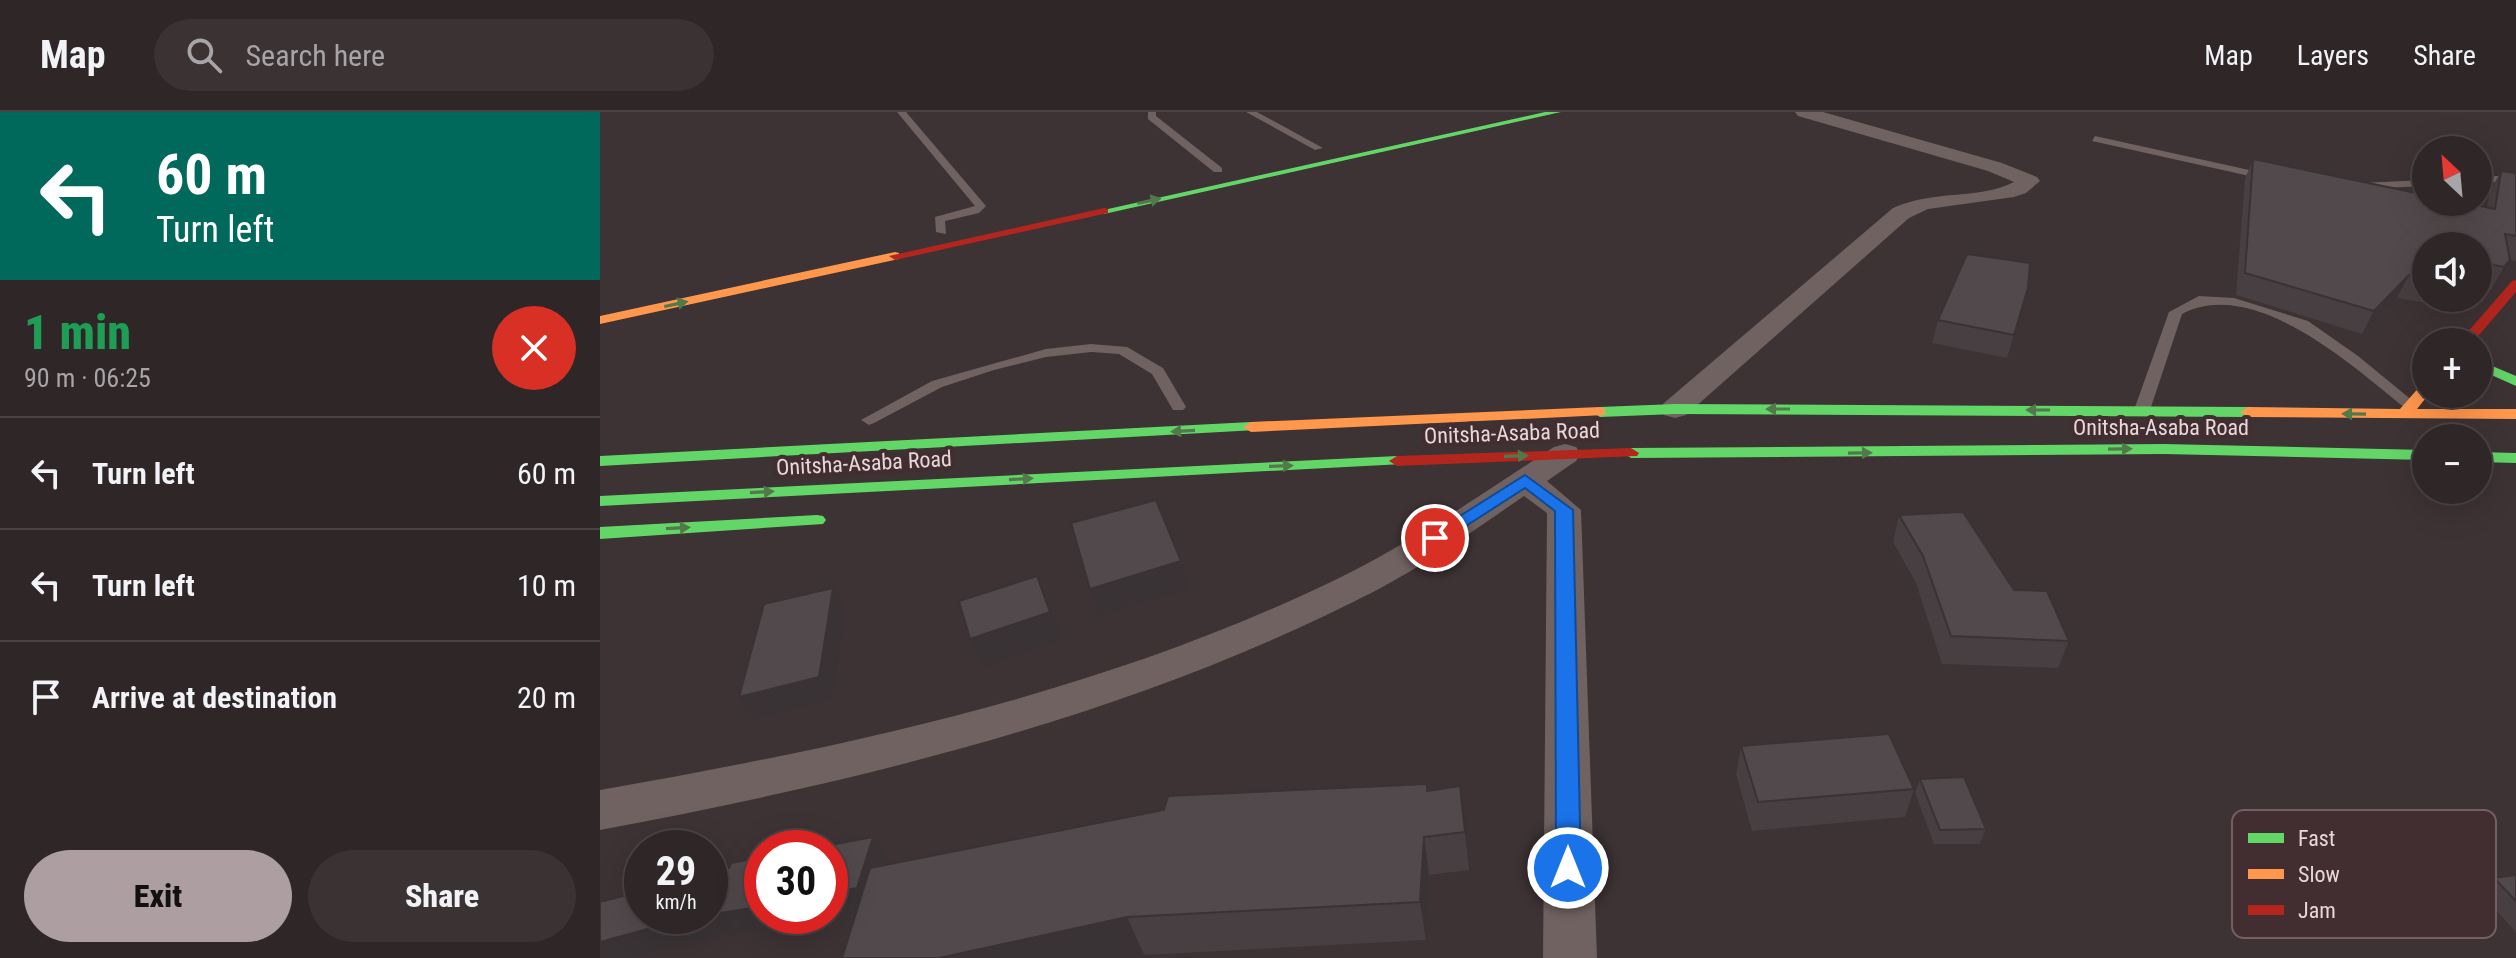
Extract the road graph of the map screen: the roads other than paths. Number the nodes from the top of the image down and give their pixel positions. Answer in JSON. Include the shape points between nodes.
{"nodes":[{"id":1,"x":901,"y":112,"type":"edge"},
{"id":2,"x":1152,"y":112,"type":"edge"},
{"id":3,"x":1250,"y":112,"type":"edge"},
{"id":4,"x":1490,"y":112,"type":"edge"},
{"id":5,"x":1557,"y":112,"type":"edge"},
{"id":6,"x":1804,"y":112,"type":"edge"},
{"id":7,"x":2095,"y":139,"type":"dead end"},
{"id":8,"x":1318,"y":148,"type":"junction"},
{"id":9,"x":1218,"y":170,"type":"junction"},
{"id":10,"x":2516,"y":178,"type":"edge"},
{"id":11,"x":2492,"y":179,"type":"edge"},
{"id":12,"x":2290,"y":183,"type":"edge"},
{"id":13,"x":2412,"y":184,"type":"edge"},
{"id":14,"x":2342,"y":186,"type":"edge"},
{"id":15,"x":942,"y":232,"type":"junction"},
{"id":16,"x":2516,"y":284,"type":"edge"},
{"id":17,"x":600,"y":304,"type":"edge"},
{"id":18,"x":600,"y":320,"type":"edge"},
{"id":19,"x":2478,"y":328,"type":"edge"},
{"id":20,"x":2492,"y":371,"type":"edge"},
{"id":21,"x":2516,"y":382,"type":"edge"},
{"id":22,"x":2412,"y":404,"type":"edge"},
{"id":23,"x":1179,"y":407,"type":"dead end"},
{"id":24,"x":1257,"y":408,"type":"dead end"},
{"id":25,"x":1675,"y":409,"type":"junction"},
{"id":26,"x":2142,"y":410,"type":"junction"},
{"id":27,"x":2407,"y":410,"type":"junction"},
{"id":28,"x":2516,"y":414,"type":"edge"},
{"id":29,"x":915,"y":418,"type":"dead end"},
{"id":30,"x":1400,"y":419,"type":"junction"},
{"id":31,"x":861,"y":420,"type":"joint"},
{"id":32,"x":1565,"y":454,"type":"junction"},
{"id":33,"x":2412,"y":455,"type":"edge"},
{"id":34,"x":2492,"y":457,"type":"edge"},
{"id":35,"x":2516,"y":458,"type":"edge"},
{"id":36,"x":1438,"y":459,"type":"junction"},
{"id":37,"x":600,"y":461,"type":"edge"},
{"id":38,"x":1525,"y":480,"type":"junction"},
{"id":39,"x":1321,"y":484,"type":"dead end"},
{"id":40,"x":600,"y":501,"type":"edge"},
{"id":41,"x":829,"y":519,"type":"dead end"},
{"id":42,"x":600,"y":533,"type":"edge"},
{"id":43,"x":600,"y":810,"type":"edge"},
{"id":44,"x":1570,"y":958,"type":"edge"}],
"edges":[{"from":1,"to":15,"type":"lane","via":[[981,206],[939,219]]},
{"from":2,"to":9,"type":"lane","via":[[1151,117]]},
{"from":3,"to":8,"type":"lane"},
{"from":4,"to":8,"type":"main road"},
{"from":18,"to":5,"type":"main road","one_way":true},
{"from":6,"to":25,"type":"street","via":[[2030,181],[1997,195],[1923,204],[1901,213]]},
{"from":7,"to":12,"type":"lane"},
{"from":8,"to":9,"type":"main road"},
{"from":9,"to":15,"type":"main road"},
{"from":10,"to":11,"type":"lane"},
{"from":13,"to":14,"type":"lane"},
{"from":15,"to":17,"type":"main road"},
{"from":16,"to":19,"type":"main road"},
{"from":20,"to":21,"type":"main road"},
{"from":22,"to":27,"type":"main road"},
{"from":23,"to":31,"type":"lane","via":[[1158,371],[1122,350],[1091,348],[976,371]]},
{"from":24,"to":30,"type":"main road"},
{"from":26,"to":25,"type":"main road","one_way":true},
{"from":25,"to":30,"type":"main road"},
{"from":27,"to":26,"type":"main road","one_way":true},
{"from":26,"to":27,"type":"lane","via":[[2176,312],[2199,300],[2234,302],[2303,324],[2353,359]]},
{"from":27,"to":28,"type":"main road"},
{"from":29,"to":31,"type":"main road"},
{"from":30,"to":37,"type":"main road","one_way":true},
{"from":32,"to":33,"type":"main road","name":"Onitsha-Asaba Road","one_way":true,"via":[[2164,449]]},
{"from":36,"to":32,"type":"main road","name":"Onitsha-Asaba Road","one_way":true},
{"from":32,"to":38,"type":"street"},
{"from":34,"to":35,"type":"main road"},
{"from":36,"to":39,"type":"main road","via":[[1382,477]]},
{"from":40,"to":36,"type":"main road","name":"Onitsha-Asaba Road","one_way":true},
{"from":38,"to":43,"type":"street","via":[[1364,580],[1220,646],[1117,685],[935,738]]},
{"from":38,"to":44,"type":"street","via":[[1564,510]]},
{"from":42,"to":41,"type":"main road","one_way":true}]}
